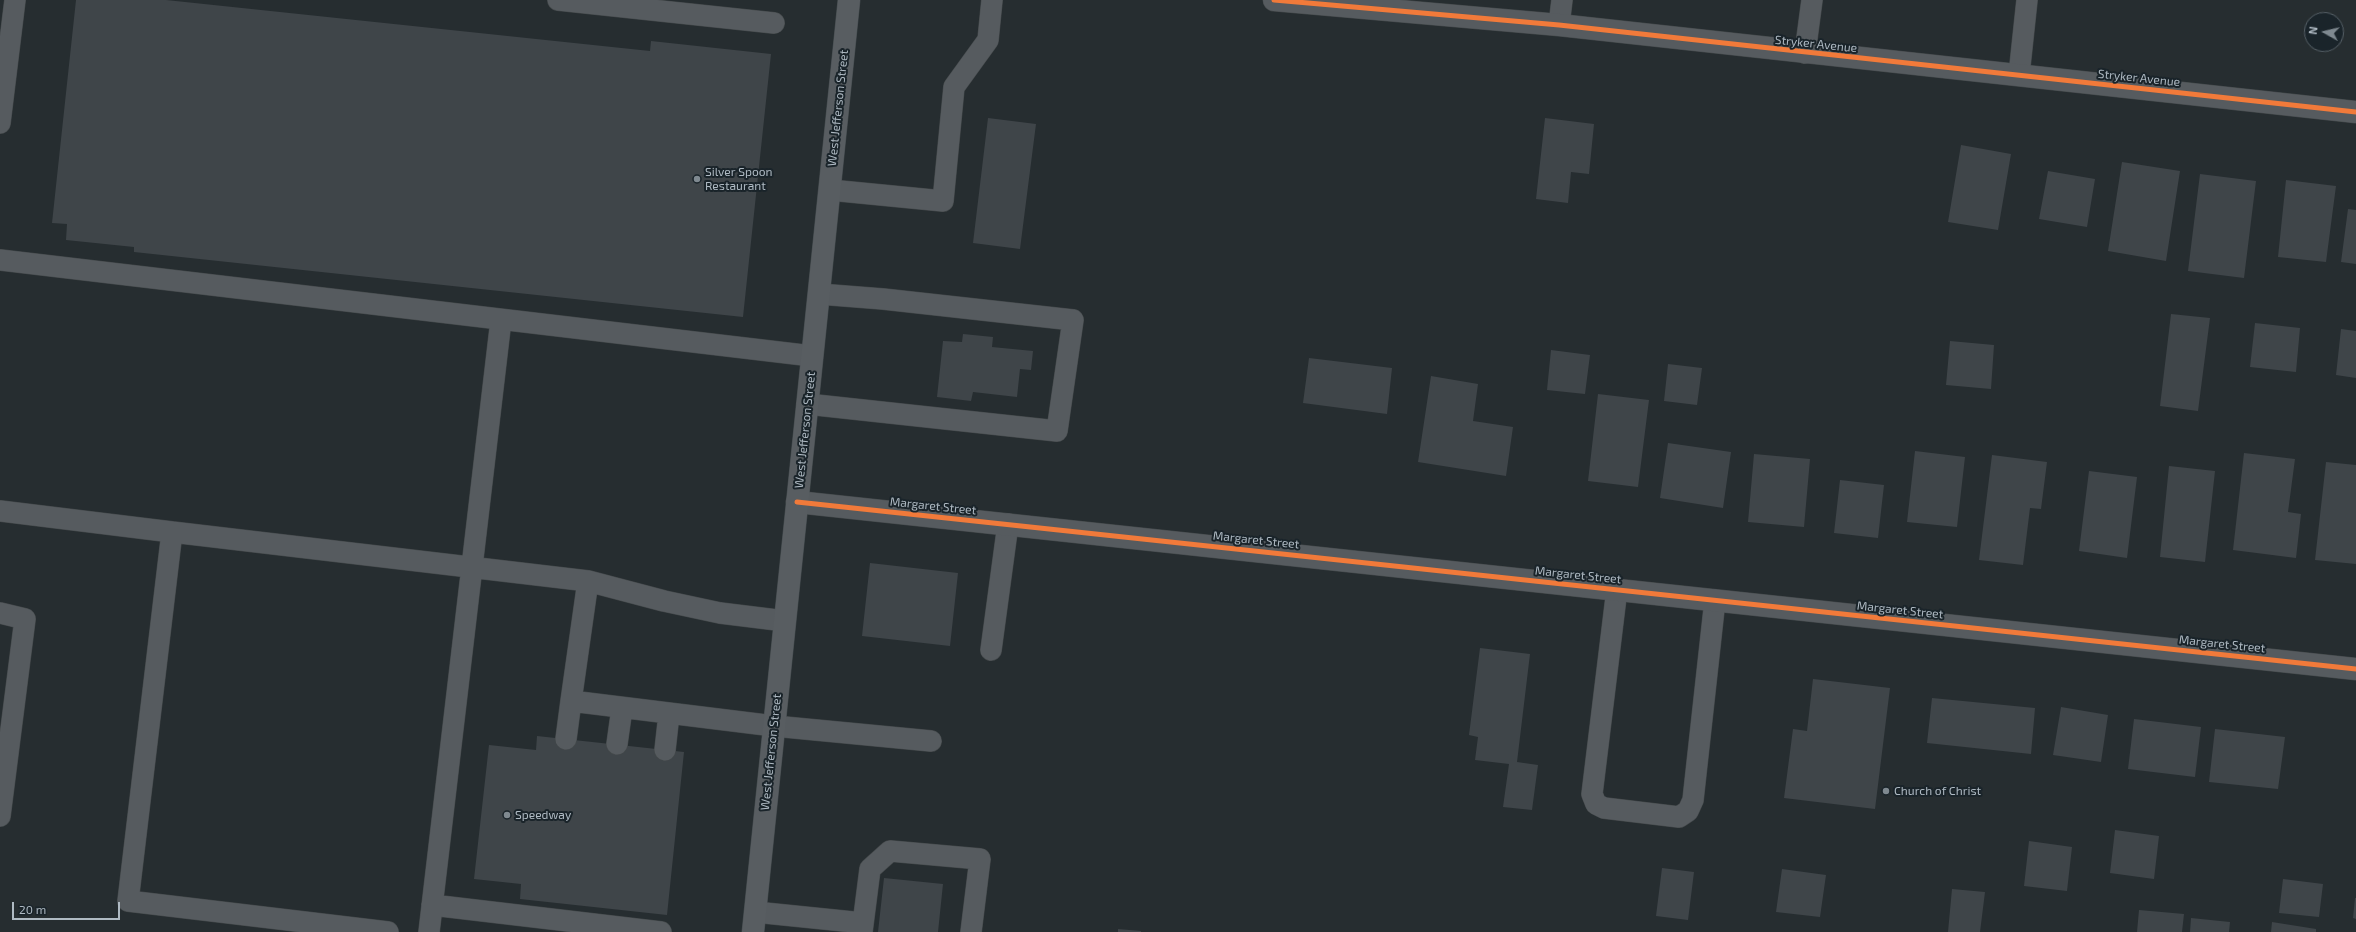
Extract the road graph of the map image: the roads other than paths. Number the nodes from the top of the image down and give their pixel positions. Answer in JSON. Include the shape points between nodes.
{"nodes":[{"id":1,"x":15,"y":0,"type":"edge"},
{"id":2,"x":558,"y":0,"type":"edge"},
{"id":3,"x":849,"y":0,"type":"edge"},
{"id":4,"x":992,"y":0,"type":"edge"},
{"id":5,"x":1274,"y":0,"type":"edge"},
{"id":6,"x":1562,"y":0,"type":"edge"},
{"id":7,"x":1812,"y":0,"type":"edge"},
{"id":8,"x":2027,"y":0,"type":"edge"},
{"id":9,"x":1372,"y":5,"type":"edge"},
{"id":10,"x":700,"y":8,"type":"edge"},
{"id":11,"x":774,"y":23,"type":"dead end"},
{"id":12,"x":1559,"y":26,"type":"junction"},
{"id":13,"x":1805,"y":53,"type":"junction"},
{"id":14,"x":2019,"y":75,"type":"junction"},
{"id":15,"x":2356,"y":112,"type":"edge"},
{"id":16,"x":0,"y":123,"type":"edge"},
{"id":17,"x":830,"y":190,"type":"junction"},
{"id":18,"x":0,"y":260,"type":"edge"},
{"id":19,"x":819,"y":294,"type":"junction"},
{"id":20,"x":501,"y":320,"type":"junction"},
{"id":21,"x":812,"y":356,"type":"junction"},
{"id":22,"x":807,"y":404,"type":"junction"},
{"id":23,"x":797,"y":502,"type":"junction"},
{"id":24,"x":0,"y":512,"type":"edge"},
{"id":25,"x":1008,"y":524,"type":"junction"},
{"id":26,"x":172,"y":532,"type":"junction"},
{"id":27,"x":472,"y":568,"type":"junction"},
{"id":28,"x":588,"y":581,"type":"junction"},
{"id":29,"x":1617,"y":589,"type":"junction"},
{"id":30,"x":1715,"y":600,"type":"junction"},
{"id":31,"x":0,"y":613,"type":"edge"},
{"id":32,"x":785,"y":621,"type":"junction"},
{"id":33,"x":991,"y":650,"type":"dead end"},
{"id":34,"x":2356,"y":668,"type":"edge"},
{"id":35,"x":571,"y":701,"type":"junction"},
{"id":36,"x":622,"y":708,"type":"junction"},
{"id":37,"x":669,"y":714,"type":"junction"},
{"id":38,"x":774,"y":726,"type":"junction"},
{"id":39,"x":566,"y":739,"type":"dead end"},
{"id":40,"x":931,"y":741,"type":"dead end"},
{"id":41,"x":617,"y":744,"type":"dead end"},
{"id":42,"x":665,"y":750,"type":"dead end"},
{"id":43,"x":0,"y":816,"type":"edge"},
{"id":44,"x":432,"y":905,"type":"junction"},
{"id":45,"x":754,"y":922,"type":"edge"},
{"id":46,"x":650,"y":925,"type":"edge"},
{"id":47,"x":862,"y":927,"type":"edge"},
{"id":48,"x":388,"y":932,"type":"edge"},
{"id":49,"x":428,"y":932,"type":"edge"},
{"id":50,"x":971,"y":932,"type":"edge"}],
"edges":[{"from":1,"to":16,"type":"lane"},
{"from":2,"to":10,"type":"lane"},
{"from":3,"to":17,"type":"main road","name":"West Jefferson Street"},
{"from":4,"to":17,"type":"lane","via":[[988,40],[954,87],[943,201]]},
{"from":5,"to":9,"type":"street","name":"Stryker Avenue"},
{"from":6,"to":12,"type":"lane"},
{"from":7,"to":13,"type":"lane"},
{"from":8,"to":14,"type":"lane"},
{"from":9,"to":12,"type":"street","name":"Stryker Avenue"},
{"from":10,"to":11,"type":"lane"},
{"from":12,"to":13,"type":"street","name":"Stryker Avenue"},
{"from":13,"to":14,"type":"street","name":"Stryker Avenue"},
{"from":14,"to":15,"type":"street","name":"Stryker Avenue"},
{"from":17,"to":19,"type":"main road","name":"West Jefferson Street"},
{"from":18,"to":20,"type":"lane"},
{"from":19,"to":21,"type":"main road","name":"West Jefferson Street"},
{"from":19,"to":22,"type":"lane","via":[[1073,320],[1057,431]]},
{"from":20,"to":21,"type":"lane"},
{"from":20,"to":27,"type":"lane"},
{"from":21,"to":22,"type":"main road","name":"West Jefferson Street"},
{"from":22,"to":23,"type":"main road","name":"West Jefferson Street"},
{"from":23,"to":25,"type":"street","name":"Margaret Street"},
{"from":23,"to":32,"type":"main road","name":"West Jefferson Street"},
{"from":24,"to":26,"type":"lane"},
{"from":25,"to":29,"type":"street","name":"Margaret Street"},
{"from":25,"to":33,"type":"lane"},
{"from":26,"to":27,"type":"lane"},
{"from":26,"to":48,"type":"lane","via":[[128,901]]},
{"from":27,"to":28,"type":"lane"},
{"from":27,"to":44,"type":"lane"},
{"from":28,"to":32,"type":"lane","via":[[720,613]]},
{"from":28,"to":35,"type":"lane"},
{"from":29,"to":30,"type":"street","name":"Margaret Street"},
{"from":29,"to":30,"type":"lane","via":[[1592,794],[1596,804],[1604,808],[1679,817],[1688,811],[1693,800]]},
{"from":30,"to":34,"type":"street","name":"Margaret Street"},
{"from":31,"to":43,"type":"lane","via":[[25,619]]},
{"from":32,"to":38,"type":"main road","name":"West Jefferson Street"},
{"from":35,"to":36,"type":"lane"},
{"from":35,"to":39,"type":"lane"},
{"from":36,"to":37,"type":"lane"},
{"from":36,"to":41,"type":"lane"},
{"from":37,"to":38,"type":"lane"},
{"from":37,"to":42,"type":"lane"},
{"from":38,"to":40,"type":"lane"},
{"from":38,"to":45,"type":"main road","name":"West Jefferson Street"},
{"from":44,"to":46,"type":"lane","via":[[546,910]]},
{"from":44,"to":49,"type":"lane"},
{"from":45,"to":47,"type":"lane"},
{"from":47,"to":50,"type":"lane","via":[[870,869],[890,851],[980,859]]}]}
